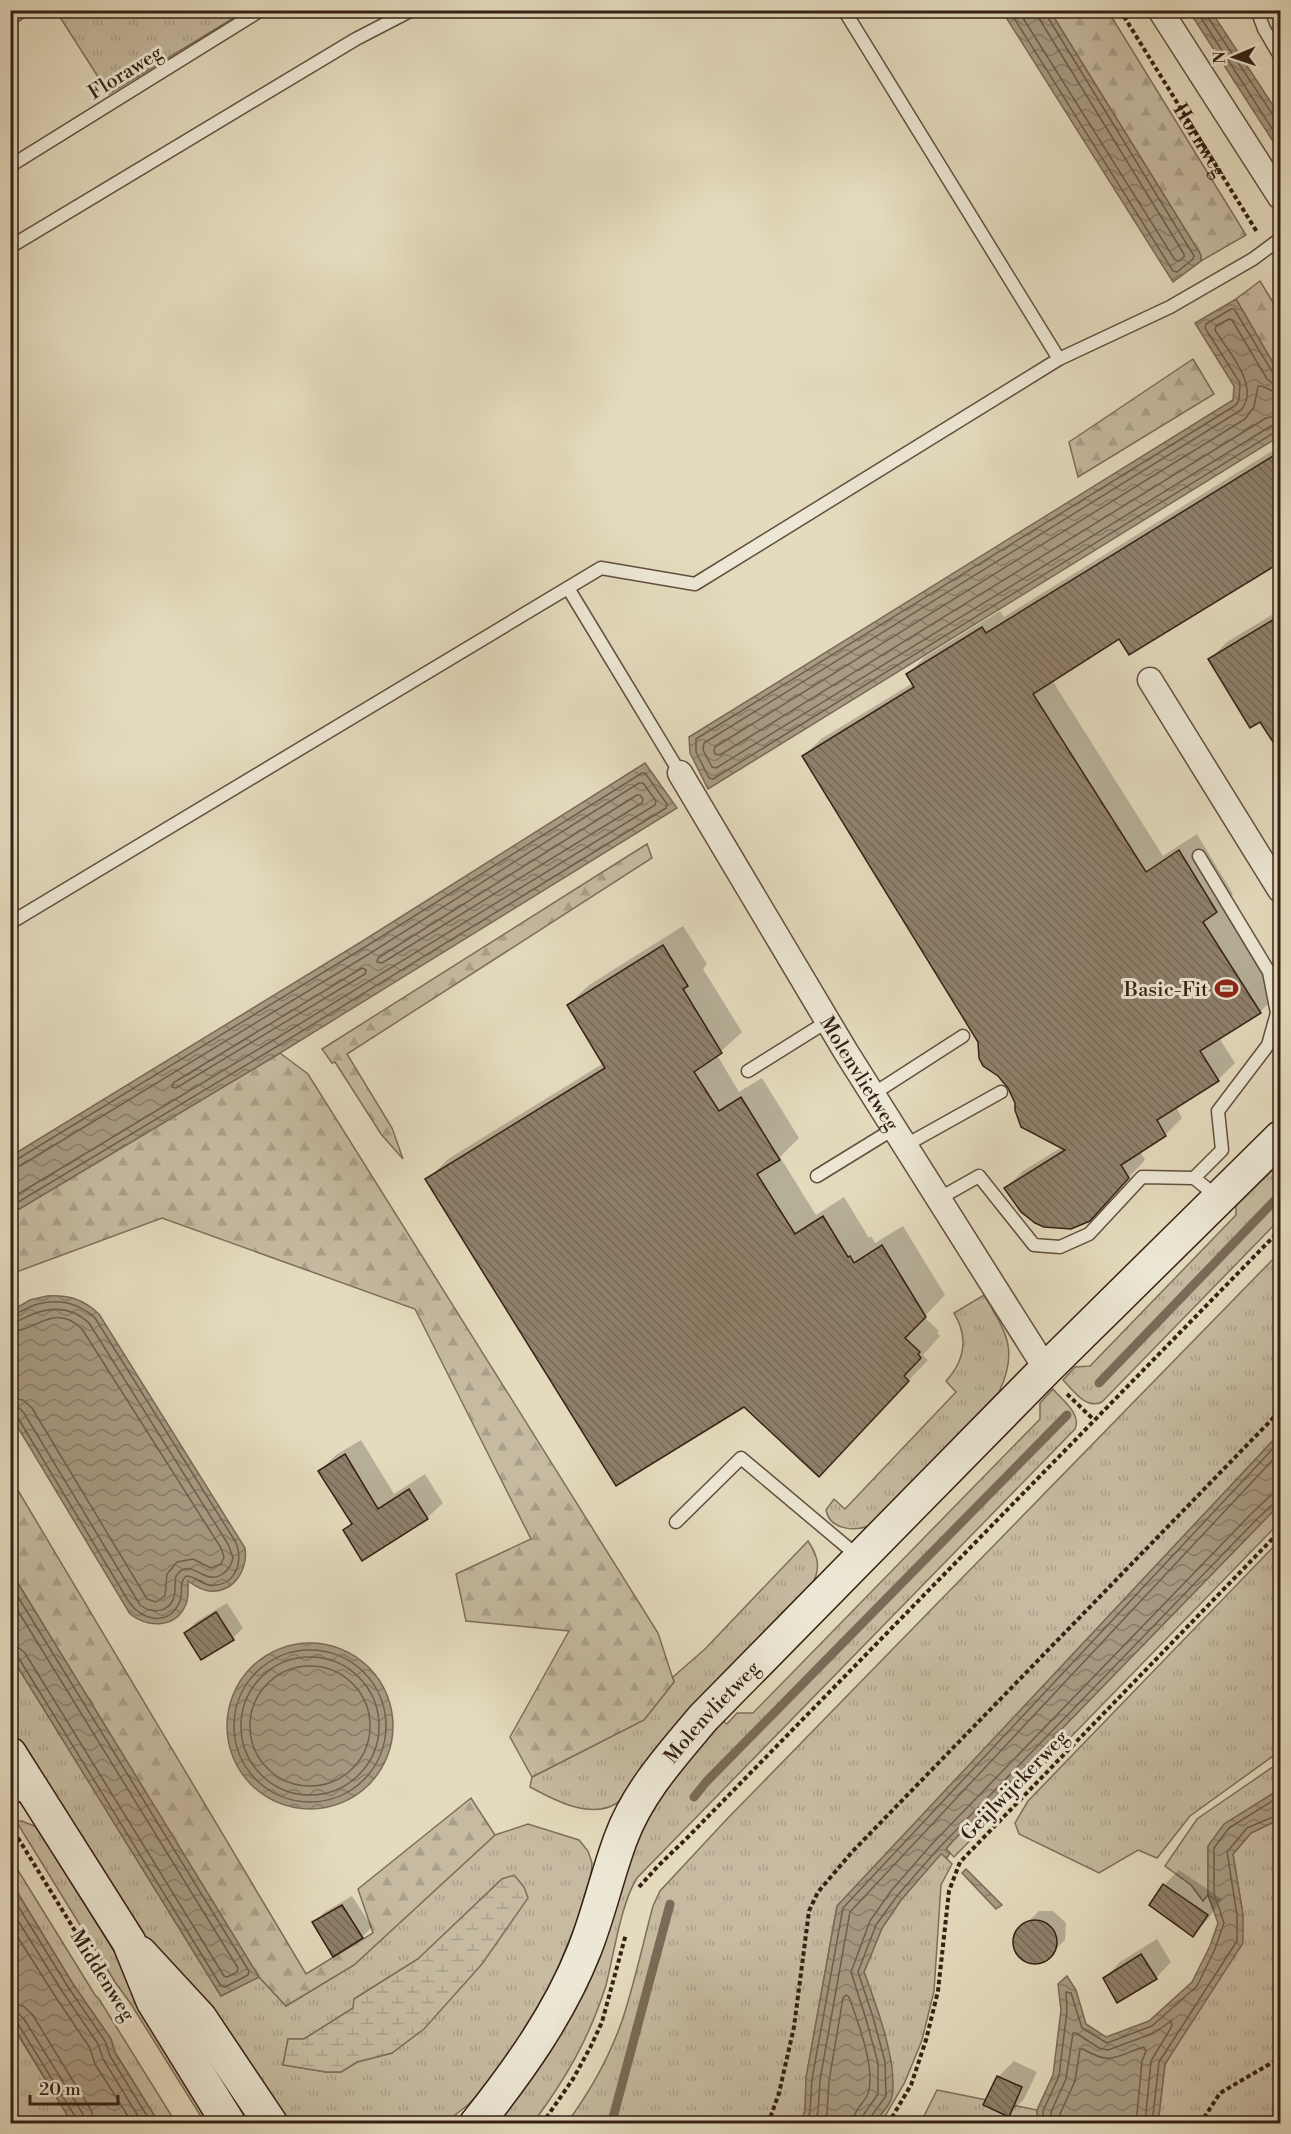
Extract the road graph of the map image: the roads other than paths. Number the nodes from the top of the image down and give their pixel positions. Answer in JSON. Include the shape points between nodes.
{"nodes":[{"id":1,"x":23,"y":10,"type":"edge"},
{"id":2,"x":261,"y":10,"type":"edge"},
{"id":3,"x":412,"y":10,"type":"edge"},
{"id":4,"x":844,"y":10,"type":"edge"},
{"id":5,"x":1160,"y":10,"type":"edge"},
{"id":6,"x":1257,"y":10,"type":"edge"},
{"id":7,"x":10,"y":19,"type":"edge"},
{"id":8,"x":1281,"y":56,"type":"edge"},
{"id":9,"x":10,"y":166,"type":"edge"},
{"id":10,"x":1281,"y":197,"type":"edge"},
{"id":11,"x":1281,"y":239,"type":"edge"},
{"id":12,"x":10,"y":248,"type":"edge"},
{"id":13,"x":1059,"y":359,"type":"junction"},
{"id":14,"x":568,"y":588,"type":"junction"},
{"id":15,"x":1150,"y":680,"type":"dead end"},
{"id":16,"x":680,"y":773,"type":"joint"},
{"id":17,"x":1199,"y":856,"type":"dead end"},
{"id":18,"x":1281,"y":890,"type":"edge"},
{"id":19,"x":10,"y":923,"type":"edge"},
{"id":20,"x":828,"y":1022,"type":"junction"},
{"id":21,"x":963,"y":1036,"type":"dead end"},
{"id":22,"x":748,"y":1071,"type":"dead end"},
{"id":23,"x":1001,"y":1092,"type":"dead end"},
{"id":24,"x":873,"y":1094,"type":"junction"},
{"id":25,"x":900,"y":1136,"type":"junction"},
{"id":26,"x":1281,"y":1138,"type":"edge"},
{"id":27,"x":817,"y":1176,"type":"dead end"},
{"id":28,"x":1194,"y":1178,"type":"junction"},
{"id":29,"x":940,"y":1198,"type":"junction"},
{"id":30,"x":1220,"y":1198,"type":"junction"},
{"id":31,"x":1046,"y":1369,"type":"junction"},
{"id":32,"x":676,"y":1522,"type":"dead end"},
{"id":33,"x":861,"y":1558,"type":"junction"},
{"id":34,"x":10,"y":1754,"type":"edge"},
{"id":35,"x":21,"y":1793,"type":"edge"},
{"id":36,"x":129,"y":1942,"type":"junction"},
{"id":37,"x":229,"y":2124,"type":"edge"},
{"id":38,"x":271,"y":2124,"type":"edge"},
{"id":39,"x":476,"y":2124,"type":"edge"}],
"edges":[{"from":1,"to":7,"type":"lane"},
{"from":2,"to":9,"type":"lane","name":"Floraweg"},
{"from":3,"to":12,"type":"lane","via":[[356,39]]},
{"from":4,"to":13,"type":"lane"},
{"from":5,"to":10,"type":"street","name":"Hornweg"},
{"from":6,"to":8,"type":"lane"},
{"from":11,"to":13,"type":"lane","via":[[1170,308]]},
{"from":13,"to":14,"type":"lane","via":[[695,584],[601,568]]},
{"from":14,"to":16,"type":"lane"},
{"from":14,"to":19,"type":"lane"},
{"from":15,"to":18,"type":"street"},
{"from":16,"to":20,"type":"street","name":"Molenvlietweg"},
{"from":17,"to":28,"type":"lane","via":[[1269,972],[1277,1012],[1268,1045],[1218,1111],[1222,1150]]},
{"from":20,"to":22,"type":"lane"},
{"from":20,"to":24,"type":"street","name":"Molenvlietweg"},
{"from":21,"to":24,"type":"lane"},
{"from":23,"to":25,"type":"lane"},
{"from":24,"to":25,"type":"street","name":"Molenvlietweg"},
{"from":25,"to":27,"type":"lane"},
{"from":25,"to":29,"type":"street","name":"Molenvlietweg"},
{"from":26,"to":30,"type":"street","name":"Molenvlietweg"},
{"from":28,"to":29,"type":"lane","via":[[1142,1177],[1089,1234],[1060,1247],[1034,1245],[979,1176]]},
{"from":28,"to":30,"type":"lane"},
{"from":29,"to":31,"type":"street","name":"Molenvlietweg"},
{"from":30,"to":31,"type":"street","name":"Molenvlietweg"},
{"from":31,"to":33,"type":"street","name":"Molenvlietweg"},
{"from":32,"to":33,"type":"lane","via":[[741,1458]]},
{"from":33,"to":39,"type":"street","name":"Molenvlietweg","via":[[703,1719],[657,1772],[621,1837],[584,1951],[544,2031]]},
{"from":34,"to":35,"type":"street","name":"Middenweg"},
{"from":35,"to":36,"type":"street","name":"Middenweg"},
{"from":36,"to":37,"type":"street","name":"Middenweg","via":[[153,2001]]},
{"from":36,"to":38,"type":"street","name":"Middenweg","via":[[200,2018]]}]}
